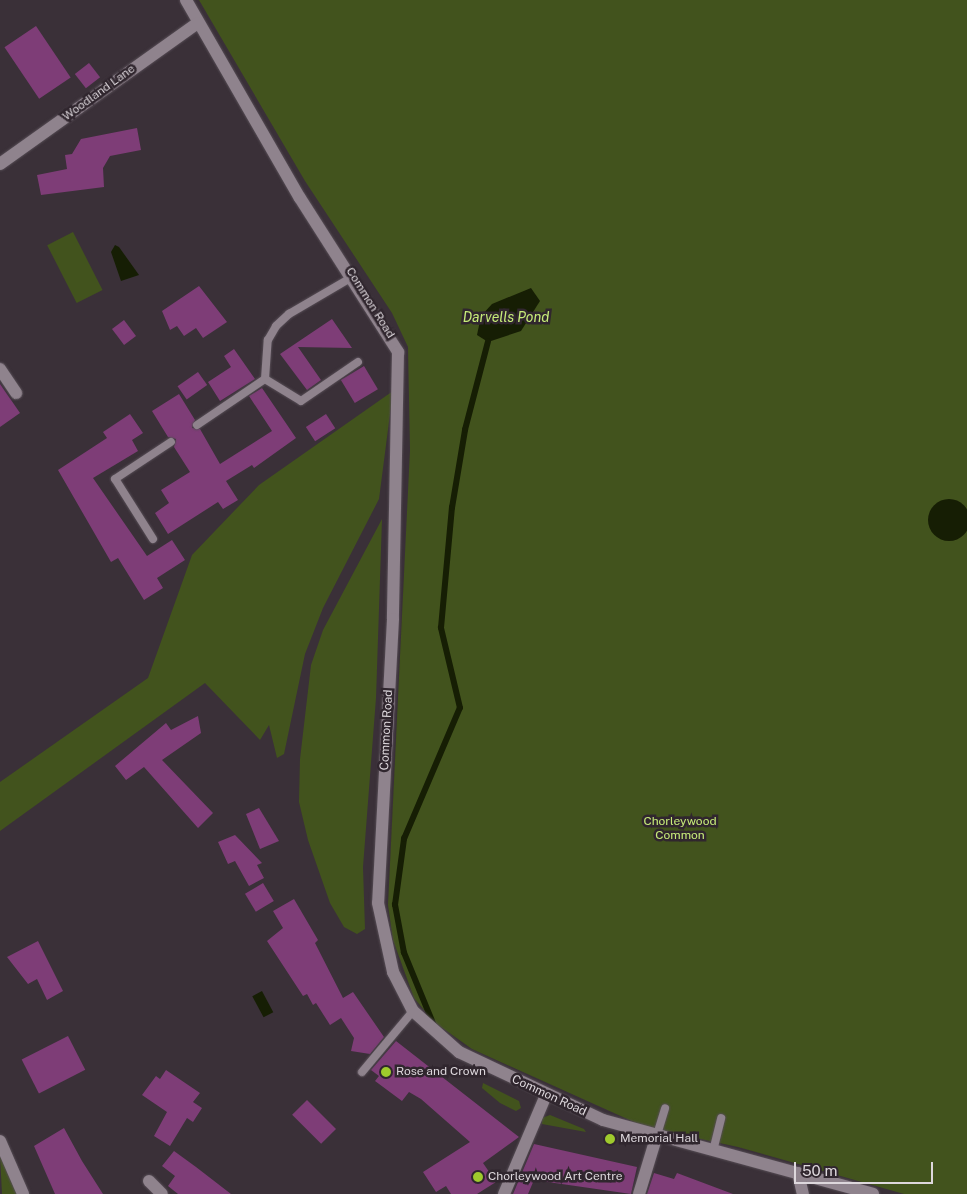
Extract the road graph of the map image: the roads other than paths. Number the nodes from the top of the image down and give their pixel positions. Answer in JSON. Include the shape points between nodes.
{"nodes":[{"id":1,"x":186,"y":0,"type":"edge"},
{"id":2,"x":198,"y":23,"type":"junction"},
{"id":3,"x":0,"y":164,"type":"edge"},
{"id":4,"x":354,"y":276,"type":"junction"},
{"id":5,"x":358,"y":362,"type":"dead end"},
{"id":6,"x":0,"y":369,"type":"edge"},
{"id":7,"x":265,"y":379,"type":"junction"},
{"id":8,"x":16,"y":393,"type":"dead end"},
{"id":9,"x":197,"y":425,"type":"dead end"},
{"id":10,"x":171,"y":442,"type":"dead end"},
{"id":11,"x":153,"y":539,"type":"dead end"},
{"id":12,"x":413,"y":1011,"type":"junction"},
{"id":13,"x":362,"y":1072,"type":"dead end"},
{"id":14,"x":546,"y":1095,"type":"junction"},
{"id":15,"x":665,"y":1108,"type":"dead end"},
{"id":16,"x":721,"y":1118,"type":"dead end"},
{"id":17,"x":656,"y":1138,"type":"junction"},
{"id":18,"x":0,"y":1142,"type":"edge"},
{"id":19,"x":712,"y":1151,"type":"junction"},
{"id":20,"x":798,"y":1173,"type":"junction"},
{"id":21,"x":149,"y":1181,"type":"dead end"},
{"id":22,"x":23,"y":1194,"type":"edge"},
{"id":23,"x":162,"y":1194,"type":"edge"},
{"id":24,"x":504,"y":1194,"type":"edge"},
{"id":25,"x":638,"y":1194,"type":"edge"},
{"id":26,"x":804,"y":1194,"type":"edge"},
{"id":27,"x":873,"y":1194,"type":"edge"}],
"edges":[{"from":1,"to":2,"type":"street","name":"Common Road"},
{"from":2,"to":3,"type":"street","name":"Woodland Lane"},
{"from":2,"to":4,"type":"street","name":"Common Road","via":[[300,198]]},
{"from":4,"to":7,"type":"lane","via":[[289,314],[276,326],[268,340]]},
{"from":4,"to":12,"type":"street","name":"Common Road","via":[[391,336],[400,370],[393,619],[378,904],[393,972]]},
{"from":5,"to":7,"type":"lane","via":[[301,401]]},
{"from":6,"to":8,"type":"street"},
{"from":7,"to":9,"type":"lane"},
{"from":10,"to":11,"type":"lane","via":[[115,479]]},
{"from":12,"to":13,"type":"lane"},
{"from":12,"to":14,"type":"street","name":"Common Road","via":[[459,1052]]},
{"from":14,"to":17,"type":"street","name":"Common Road"},
{"from":14,"to":24,"type":"street"},
{"from":15,"to":17,"type":"lane"},
{"from":16,"to":19,"type":"lane"},
{"from":17,"to":19,"type":"street","name":"Common Road"},
{"from":17,"to":25,"type":"street"},
{"from":18,"to":22,"type":"street"},
{"from":19,"to":20,"type":"street","name":"Common Road"},
{"from":20,"to":26,"type":"street"},
{"from":20,"to":27,"type":"street","name":"Common Road"},
{"from":21,"to":23,"type":"street"}]}
